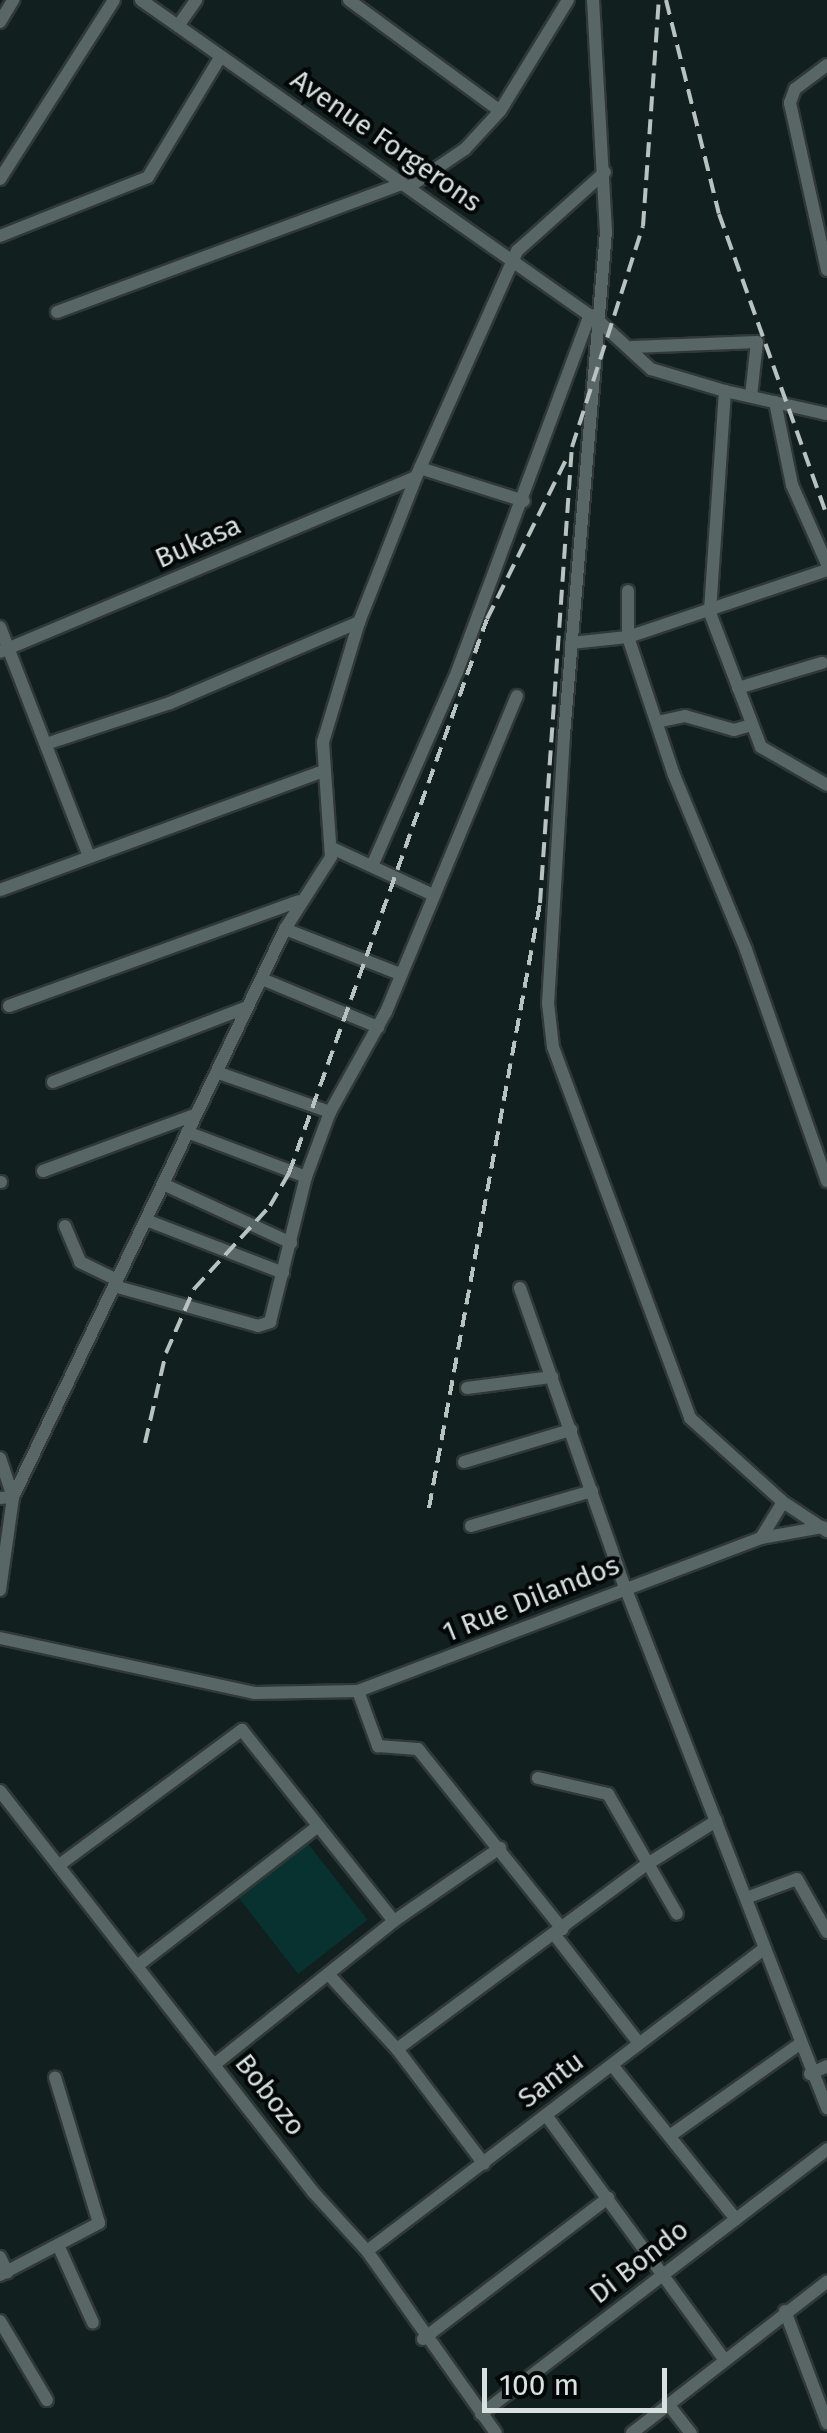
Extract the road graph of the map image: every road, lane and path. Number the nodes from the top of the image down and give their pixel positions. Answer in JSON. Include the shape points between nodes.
{"nodes":[{"id":1,"x":13,"y":0,"type":"edge"},
{"id":2,"x":114,"y":0,"type":"edge"},
{"id":3,"x":141,"y":0,"type":"edge"},
{"id":4,"x":196,"y":0,"type":"edge"},
{"id":5,"x":349,"y":0,"type":"edge"},
{"id":6,"x":568,"y":0,"type":"edge"},
{"id":7,"x":593,"y":0,"type":"edge"},
{"id":8,"x":0,"y":22,"type":"edge"},
{"id":9,"x":178,"y":26,"type":"junction"},
{"id":10,"x":221,"y":56,"type":"junction"},
{"id":11,"x":827,"y":65,"type":"edge"},
{"id":12,"x":500,"y":110,"type":"junction"},
{"id":13,"x":604,"y":172,"type":"junction"},
{"id":14,"x":0,"y":179,"type":"edge"},
{"id":15,"x":406,"y":185,"type":"junction"},
{"id":16,"x":0,"y":236,"type":"edge"},
{"id":17,"x":512,"y":261,"type":"junction"},
{"id":18,"x":827,"y":270,"type":"edge"},
{"id":19,"x":57,"y":312,"type":"dead end"},
{"id":20,"x":596,"y":320,"type":"junction"},
{"id":21,"x":632,"y":347,"type":"junction"},
{"id":22,"x":724,"y":391,"type":"junction"},
{"id":23,"x":751,"y":396,"type":"junction"},
{"id":24,"x":775,"y":402,"type":"junction"},
{"id":25,"x":827,"y":414,"type":"edge"},
{"id":26,"x":418,"y":472,"type":"junction"},
{"id":27,"x":524,"y":501,"type":"junction"},
{"id":28,"x":827,"y":567,"type":"edge"},
{"id":29,"x":628,"y":591,"type":"dead end"},
{"id":30,"x":710,"y":613,"type":"junction"},
{"id":31,"x":359,"y":622,"type":"junction"},
{"id":32,"x":0,"y":627,"type":"edge"},
{"id":33,"x":628,"y":637,"type":"junction"},
{"id":34,"x":571,"y":643,"type":"junction"},
{"id":35,"x":3,"y":651,"type":"edge"},
{"id":36,"x":822,"y":663,"type":"dead end"},
{"id":37,"x":738,"y":688,"type":"junction"},
{"id":38,"x":517,"y":696,"type":"dead end"},
{"id":39,"x":656,"y":722,"type":"junction"},
{"id":40,"x":752,"y":725,"type":"junction"},
{"id":41,"x":49,"y":743,"type":"junction"},
{"id":42,"x":322,"y":772,"type":"junction"},
{"id":43,"x":827,"y":785,"type":"edge"},
{"id":44,"x":332,"y":848,"type":"junction"},
{"id":45,"x":89,"y":856,"type":"junction"},
{"id":46,"x":372,"y":866,"type":"junction"},
{"id":47,"x":0,"y":890,"type":"edge"},
{"id":48,"x":431,"y":894,"type":"junction"},
{"id":49,"x":299,"y":901,"type":"junction"},
{"id":50,"x":285,"y":929,"type":"junction"},
{"id":51,"x":400,"y":974,"type":"junction"},
{"id":52,"x":262,"y":979,"type":"junction"},
{"id":53,"x":10,"y":1006,"type":"dead end"},
{"id":54,"x":247,"y":1007,"type":"junction"},
{"id":55,"x":378,"y":1027,"type":"junction"},
{"id":56,"x":219,"y":1073,"type":"junction"},
{"id":57,"x":52,"y":1082,"type":"dead end"},
{"id":58,"x":330,"y":1112,"type":"junction"},
{"id":59,"x":194,"y":1115,"type":"junction"},
{"id":60,"x":187,"y":1132,"type":"junction"},
{"id":61,"x":43,"y":1171,"type":"dead end"},
{"id":62,"x":306,"y":1177,"type":"junction"},
{"id":63,"x":827,"y":1180,"type":"edge"},
{"id":64,"x":162,"y":1184,"type":"junction"},
{"id":65,"x":146,"y":1220,"type":"junction"},
{"id":66,"x":65,"y":1226,"type":"dead end"},
{"id":67,"x":291,"y":1243,"type":"junction"},
{"id":68,"x":283,"y":1273,"type":"junction"},
{"id":69,"x":115,"y":1283,"type":"junction"},
{"id":70,"x":520,"y":1288,"type":"dead end"},
{"id":71,"x":552,"y":1377,"type":"junction"},
{"id":72,"x":466,"y":1388,"type":"dead end"},
{"id":73,"x":571,"y":1430,"type":"junction"},
{"id":74,"x":0,"y":1458,"type":"edge"},
{"id":75,"x":464,"y":1462,"type":"dead end"},
{"id":76,"x":592,"y":1491,"type":"junction"},
{"id":77,"x":6,"y":1498,"type":"edge"},
{"id":78,"x":783,"y":1502,"type":"junction"},
{"id":79,"x":471,"y":1526,"type":"dead end"},
{"id":80,"x":825,"y":1529,"type":"edge"},
{"id":81,"x":761,"y":1538,"type":"junction"},
{"id":82,"x":625,"y":1588,"type":"junction"},
{"id":83,"x":0,"y":1590,"type":"edge"},
{"id":84,"x":0,"y":1638,"type":"edge"},
{"id":85,"x":358,"y":1691,"type":"junction"},
{"id":86,"x":538,"y":1778,"type":"dead end"},
{"id":87,"x":0,"y":1791,"type":"edge"},
{"id":88,"x":716,"y":1821,"type":"junction"},
{"id":89,"x":318,"y":1826,"type":"junction"},
{"id":90,"x":500,"y":1848,"type":"junction"},
{"id":91,"x":62,"y":1863,"type":"junction"},
{"id":92,"x":646,"y":1865,"type":"junction"},
{"id":93,"x":746,"y":1898,"type":"junction"},
{"id":94,"x":677,"y":1914,"type":"dead end"},
{"id":95,"x":394,"y":1920,"type":"junction"},
{"id":96,"x":558,"y":1931,"type":"junction"},
{"id":97,"x":827,"y":1932,"type":"edge"},
{"id":98,"x":765,"y":1948,"type":"junction"},
{"id":99,"x":137,"y":1966,"type":"junction"},
{"id":100,"x":330,"y":1976,"type":"junction"},
{"id":101,"x":638,"y":2042,"type":"junction"},
{"id":102,"x":798,"y":2045,"type":"junction"},
{"id":103,"x":397,"y":2049,"type":"junction"},
{"id":104,"x":215,"y":2064,"type":"junction"},
{"id":105,"x":612,"y":2065,"type":"junction"},
{"id":106,"x":827,"y":2066,"type":"edge"},
{"id":107,"x":810,"y":2074,"type":"junction"},
{"id":108,"x":56,"y":2077,"type":"dead end"},
{"id":109,"x":827,"y":2108,"type":"edge"},
{"id":110,"x":546,"y":2114,"type":"junction"},
{"id":111,"x":670,"y":2135,"type":"junction"},
{"id":112,"x":827,"y":2149,"type":"edge"},
{"id":113,"x":484,"y":2164,"type":"junction"},
{"id":114,"x":608,"y":2198,"type":"junction"},
{"id":115,"x":736,"y":2219,"type":"junction"},
{"id":116,"x":58,"y":2245,"type":"junction"},
{"id":117,"x":367,"y":2250,"type":"junction"},
{"id":118,"x":0,"y":2257,"type":"edge"},
{"id":119,"x":4,"y":2273,"type":"edge"},
{"id":120,"x":665,"y":2274,"type":"junction"},
{"id":121,"x":827,"y":2282,"type":"edge"},
{"id":122,"x":785,"y":2312,"type":"junction"},
{"id":123,"x":0,"y":2321,"type":"edge"},
{"id":124,"x":93,"y":2323,"type":"dead end"},
{"id":125,"x":424,"y":2338,"type":"junction"},
{"id":126,"x":724,"y":2359,"type":"junction"},
{"id":127,"x":48,"y":2400,"type":"dead end"},
{"id":128,"x":668,"y":2404,"type":"junction"},
{"id":129,"x":482,"y":2414,"type":"junction"},
{"id":130,"x":827,"y":2423,"type":"edge"},
{"id":131,"x":496,"y":2433,"type":"edge"},
{"id":132,"x":632,"y":2433,"type":"edge"},
{"id":133,"x":691,"y":2433,"type":"edge"}],
"edges":[{"from":1,"to":8,"type":"street"},
{"from":2,"to":14,"type":"street"},
{"from":3,"to":9,"type":"street","name":"Avenue Forgerons"},
{"from":4,"to":9,"type":"street"},
{"from":5,"to":12,"type":"street"},
{"from":6,"to":12,"type":"street"},
{"from":7,"to":13,"type":"street"},
{"from":9,"to":10,"type":"street","name":"Avenue Forgerons"},
{"from":10,"to":15,"type":"street","name":"Avenue Forgerons"},
{"from":10,"to":16,"type":"street","via":[[148,177]]},
{"from":11,"to":18,"type":"street","via":[[795,90],[790,103]]},
{"from":12,"to":15,"type":"street","via":[[465,149]]},
{"from":13,"to":17,"type":"street","via":[[527,239]]},
{"from":13,"to":20,"type":"street"},
{"from":15,"to":17,"type":"street","name":"Avenue Forgerons"},
{"from":15,"to":19,"type":"street"},
{"from":17,"to":20,"type":"street","name":"Avenue Forgerons"},
{"from":17,"to":26,"type":"street"},
{"from":20,"to":21,"type":"street","name":"Avenue Forgerons"},
{"from":20,"to":27,"type":"street"},
{"from":20,"to":34,"type":"street"},
{"from":21,"to":22,"type":"street","name":"Avenue Forgerons","via":[[652,369]]},
{"from":21,"to":23,"type":"street","via":[[757,342]]},
{"from":22,"to":23,"type":"street","name":"Avenue Forgerons"},
{"from":22,"to":30,"type":"street"},
{"from":23,"to":24,"type":"street","name":"Avenue Forgerons"},
{"from":24,"to":25,"type":"street","name":"Avenue Forgerons"},
{"from":24,"to":28,"type":"street","via":[[792,485]]},
{"from":26,"to":27,"type":"street"},
{"from":26,"to":31,"type":"street"},
{"from":26,"to":35,"type":"street","name":"Bukasa"},
{"from":27,"to":46,"type":"street"},
{"from":28,"to":30,"type":"street"},
{"from":29,"to":33,"type":"street"},
{"from":30,"to":33,"type":"street"},
{"from":30,"to":37,"type":"street"},
{"from":31,"to":41,"type":"street","via":[[170,703]]},
{"from":31,"to":42,"type":"street","via":[[322,742]]},
{"from":32,"to":35,"type":"street"},
{"from":33,"to":34,"type":"street"},
{"from":33,"to":39,"type":"street"},
{"from":34,"to":78,"type":"street","via":[[548,1003],[553,1047],[680,1400],[702,1431]]},
{"from":35,"to":41,"type":"street"},
{"from":36,"to":37,"type":"street"},
{"from":37,"to":40,"type":"street"},
{"from":38,"to":48,"type":"street"},
{"from":39,"to":40,"type":"street","via":[[685,716],[734,730]]},
{"from":39,"to":63,"type":"street"},
{"from":40,"to":43,"type":"street","via":[[771,758]]},
{"from":41,"to":45,"type":"street"},
{"from":42,"to":44,"type":"street"},
{"from":42,"to":45,"type":"street"},
{"from":44,"to":46,"type":"street"},
{"from":44,"to":49,"type":"street"},
{"from":45,"to":47,"type":"street"},
{"from":46,"to":48,"type":"street"},
{"from":48,"to":51,"type":"street"},
{"from":49,"to":50,"type":"street"},
{"from":49,"to":53,"type":"street"},
{"from":50,"to":51,"type":"street"},
{"from":50,"to":52,"type":"street"},
{"from":51,"to":55,"type":"street"},
{"from":52,"to":54,"type":"street"},
{"from":52,"to":55,"type":"street"},
{"from":54,"to":56,"type":"street"},
{"from":54,"to":57,"type":"street"},
{"from":55,"to":58,"type":"street"},
{"from":56,"to":58,"type":"street"},
{"from":56,"to":59,"type":"street"},
{"from":58,"to":62,"type":"street"},
{"from":59,"to":60,"type":"street"},
{"from":59,"to":61,"type":"street"},
{"from":60,"to":62,"type":"street"},
{"from":60,"to":64,"type":"street"},
{"from":62,"to":67,"type":"street"},
{"from":64,"to":65,"type":"street"},
{"from":64,"to":67,"type":"street"},
{"from":65,"to":68,"type":"street"},
{"from":65,"to":69,"type":"street"},
{"from":66,"to":69,"type":"street","via":[[80,1262]]},
{"from":67,"to":68,"type":"street"},
{"from":68,"to":69,"type":"street","via":[[270,1322],[258,1326]]},
{"from":69,"to":77,"type":"street"},
{"from":70,"to":71,"type":"street"},
{"from":71,"to":72,"type":"street"},
{"from":71,"to":73,"type":"street"},
{"from":73,"to":75,"type":"street"},
{"from":73,"to":76,"type":"street"},
{"from":74,"to":77,"type":"street"},
{"from":76,"to":79,"type":"street"},
{"from":76,"to":82,"type":"street"},
{"from":77,"to":83,"type":"street"},
{"from":78,"to":80,"type":"street"},
{"from":78,"to":81,"type":"street"},
{"from":80,"to":81,"type":"street","name":"1 Rue Dilandos"},
{"from":81,"to":82,"type":"street","name":"1 Rue Dilandos"},
{"from":82,"to":85,"type":"street","name":"1 Rue Dilandos"},
{"from":82,"to":88,"type":"street"},
{"from":84,"to":85,"type":"street","name":"1 Rue Dilandos","via":[[254,1693]]},
{"from":85,"to":90,"type":"street","via":[[378,1746],[418,1750]]},
{"from":86,"to":92,"type":"street","via":[[608,1794]]},
{"from":87,"to":91,"type":"street","name":"Bobozo"},
{"from":88,"to":92,"type":"street"},
{"from":88,"to":93,"type":"street"},
{"from":89,"to":91,"type":"street","via":[[247,1732],[234,1730]]},
{"from":89,"to":95,"type":"street"},
{"from":89,"to":99,"type":"street"},
{"from":90,"to":95,"type":"street"},
{"from":90,"to":96,"type":"street"},
{"from":91,"to":99,"type":"street","name":"Bobozo"},
{"from":92,"to":94,"type":"street"},
{"from":92,"to":96,"type":"street"},
{"from":93,"to":97,"type":"street","via":[[791,1878],[803,1881]]},
{"from":93,"to":98,"type":"street"},
{"from":95,"to":100,"type":"street"},
{"from":96,"to":101,"type":"street"},
{"from":96,"to":103,"type":"street"},
{"from":98,"to":101,"type":"street","name":"Santu"},
{"from":98,"to":102,"type":"street"},
{"from":99,"to":104,"type":"street","name":"Bobozo"},
{"from":100,"to":103,"type":"street"},
{"from":100,"to":104,"type":"street"},
{"from":101,"to":105,"type":"street","name":"Santu"},
{"from":102,"to":107,"type":"street"},
{"from":102,"to":111,"type":"street"},
{"from":103,"to":113,"type":"street"},
{"from":104,"to":117,"type":"street","name":"Bobozo"},
{"from":105,"to":110,"type":"street","name":"Santu"},
{"from":105,"to":111,"type":"street"},
{"from":106,"to":107,"type":"street"},
{"from":107,"to":109,"type":"street"},
{"from":108,"to":116,"type":"street","via":[[99,2223]]},
{"from":110,"to":113,"type":"street","name":"Santu"},
{"from":110,"to":114,"type":"street"},
{"from":111,"to":115,"type":"street"},
{"from":112,"to":115,"type":"street","name":"Di Bondo"},
{"from":113,"to":117,"type":"street","name":"Santu"},
{"from":114,"to":120,"type":"street"},
{"from":114,"to":125,"type":"street"},
{"from":115,"to":120,"type":"street","name":"Di Bondo"},
{"from":116,"to":119,"type":"street"},
{"from":116,"to":124,"type":"street"},
{"from":117,"to":125,"type":"street","name":"Bobozo"},
{"from":118,"to":119,"type":"street"},
{"from":120,"to":126,"type":"street"},
{"from":120,"to":129,"type":"street","name":"Di Bondo"},
{"from":121,"to":122,"type":"street"},
{"from":122,"to":126,"type":"street"},
{"from":122,"to":130,"type":"street"},
{"from":123,"to":127,"type":"street"},
{"from":125,"to":129,"type":"street","name":"Bobozo"},
{"from":126,"to":128,"type":"street"},
{"from":128,"to":132,"type":"street"},
{"from":128,"to":133,"type":"street"},
{"from":129,"to":131,"type":"street","name":"Bobozo"}]}
